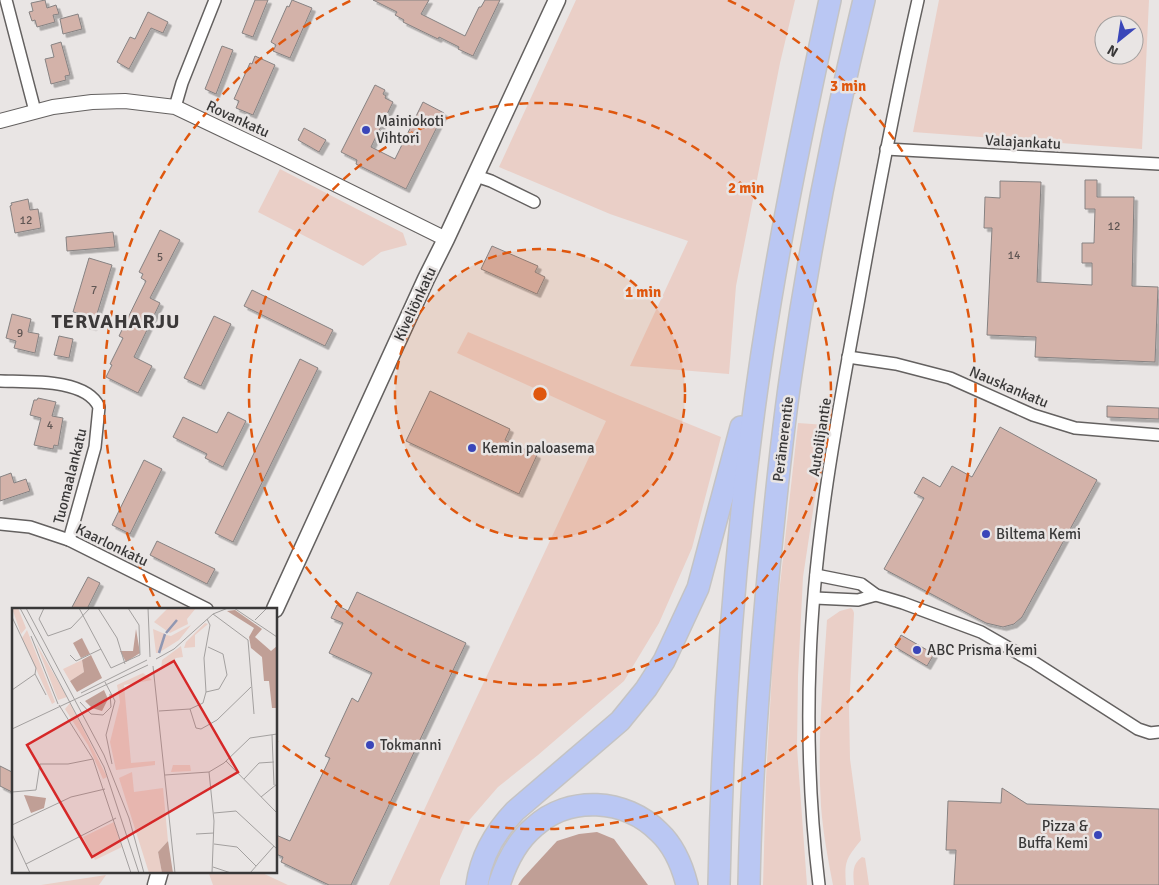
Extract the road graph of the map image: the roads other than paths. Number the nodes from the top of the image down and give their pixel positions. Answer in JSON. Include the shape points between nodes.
{"nodes":[{"id":1,"x":6,"y":0,"type":"edge"},
{"id":2,"x":215,"y":0,"type":"edge"},
{"id":3,"x":557,"y":0,"type":"edge"},
{"id":4,"x":830,"y":0,"type":"edge"},
{"id":5,"x":864,"y":0,"type":"edge"},
{"id":6,"x":918,"y":0,"type":"edge"},
{"id":7,"x":175,"y":107,"type":"junction"},
{"id":8,"x":35,"y":111,"type":"junction"},
{"id":9,"x":0,"y":121,"type":"edge"},
{"id":10,"x":886,"y":149,"type":"junction"},
{"id":11,"x":1159,"y":164,"type":"edge"},
{"id":12,"x":476,"y":176,"type":"junction"},
{"id":13,"x":534,"y":202,"type":"dead end"},
{"id":14,"x":446,"y":239,"type":"junction"},
{"id":15,"x":848,"y":357,"type":"junction"},
{"id":16,"x":0,"y":381,"type":"edge"},
{"id":17,"x":758,"y":382,"type":"junction"},
{"id":18,"x":1159,"y":434,"type":"edge"},
{"id":19,"x":0,"y":524,"type":"edge"},
{"id":20,"x":69,"y":540,"type":"junction"},
{"id":21,"x":816,"y":575,"type":"junction"},
{"id":22,"x":876,"y":595,"type":"junction"},
{"id":23,"x":815,"y":598,"type":"junction"},
{"id":24,"x":205,"y":608,"type":"edge"},
{"id":25,"x":275,"y":608,"type":"edge"},
{"id":26,"x":1159,"y":732,"type":"edge"},
{"id":27,"x":160,"y":872,"type":"edge"},
{"id":28,"x":156,"y":885,"type":"edge"},
{"id":29,"x":477,"y":885,"type":"edge"},
{"id":30,"x":498,"y":885,"type":"edge"},
{"id":31,"x":687,"y":885,"type":"edge"},
{"id":32,"x":719,"y":885,"type":"edge"},
{"id":33,"x":749,"y":885,"type":"edge"},
{"id":34,"x":820,"y":885,"type":"edge"}],
"edges":[{"from":1,"to":8,"type":"street"},
{"from":2,"to":7,"type":"street"},
{"from":3,"to":12,"type":"main road","name":"Kiveliönkatu"},
{"from":4,"to":17,"type":"highway","via":[[784,229]]},
{"from":5,"to":33,"type":"highway","name":"Perämerentie","via":[[852,45],[810,260],[786,412],[760,659]]},
{"from":6,"to":10,"type":"street","name":"Autoilijantie"},
{"from":7,"to":8,"type":"street","name":"Rovankatu","via":[[125,101],[92,102]]},
{"from":7,"to":14,"type":"street","name":"Rovankatu"},
{"from":8,"to":9,"type":"street","name":"Rovankatu"},
{"from":10,"to":11,"type":"street","name":"Valajankatu"},
{"from":10,"to":15,"type":"street","name":"Autoilijantie"},
{"from":12,"to":13,"type":"street"},
{"from":12,"to":14,"type":"main road","name":"Kiveliönkatu"},
{"from":14,"to":25,"type":"main road","name":"Kiveliönkatu"},
{"from":15,"to":18,"type":"street","name":"Nauskankatu","via":[[896,364],[950,378],[1033,415],[1076,428]]},
{"from":15,"to":21,"type":"street","name":"Autoilijantie"},
{"from":16,"to":20,"type":"street","name":"Tuomaalankatu","via":[[72,386],[91,397],[99,407],[95,447]]},
{"from":17,"to":29,"type":"highway","via":[[740,430],[698,588],[664,661],[620,720],[505,821],[489,845]]},
{"from":17,"to":32,"type":"highway","via":[[736,566],[726,688]]},
{"from":19,"to":20,"type":"street","name":"Kaarlonkatu","via":[[30,527]]},
{"from":20,"to":24,"type":"street","name":"Kaarlonkatu"},
{"from":21,"to":22,"type":"street","via":[[861,584]]},
{"from":21,"to":23,"type":"street","name":"Autoilijantie"},
{"from":22,"to":23,"type":"street","via":[[858,600]]},
{"from":22,"to":26,"type":"street","via":[[981,632],[1138,729]]},
{"from":23,"to":34,"type":"street","name":"Autoilijantie","via":[[810,659],[809,776]]},
{"from":27,"to":28,"type":"main road"},
{"from":30,"to":31,"type":"highway","via":[[512,853],[534,826],[546,817],[576,805],[595,804],[628,811],[659,832],[674,850]]}]}
